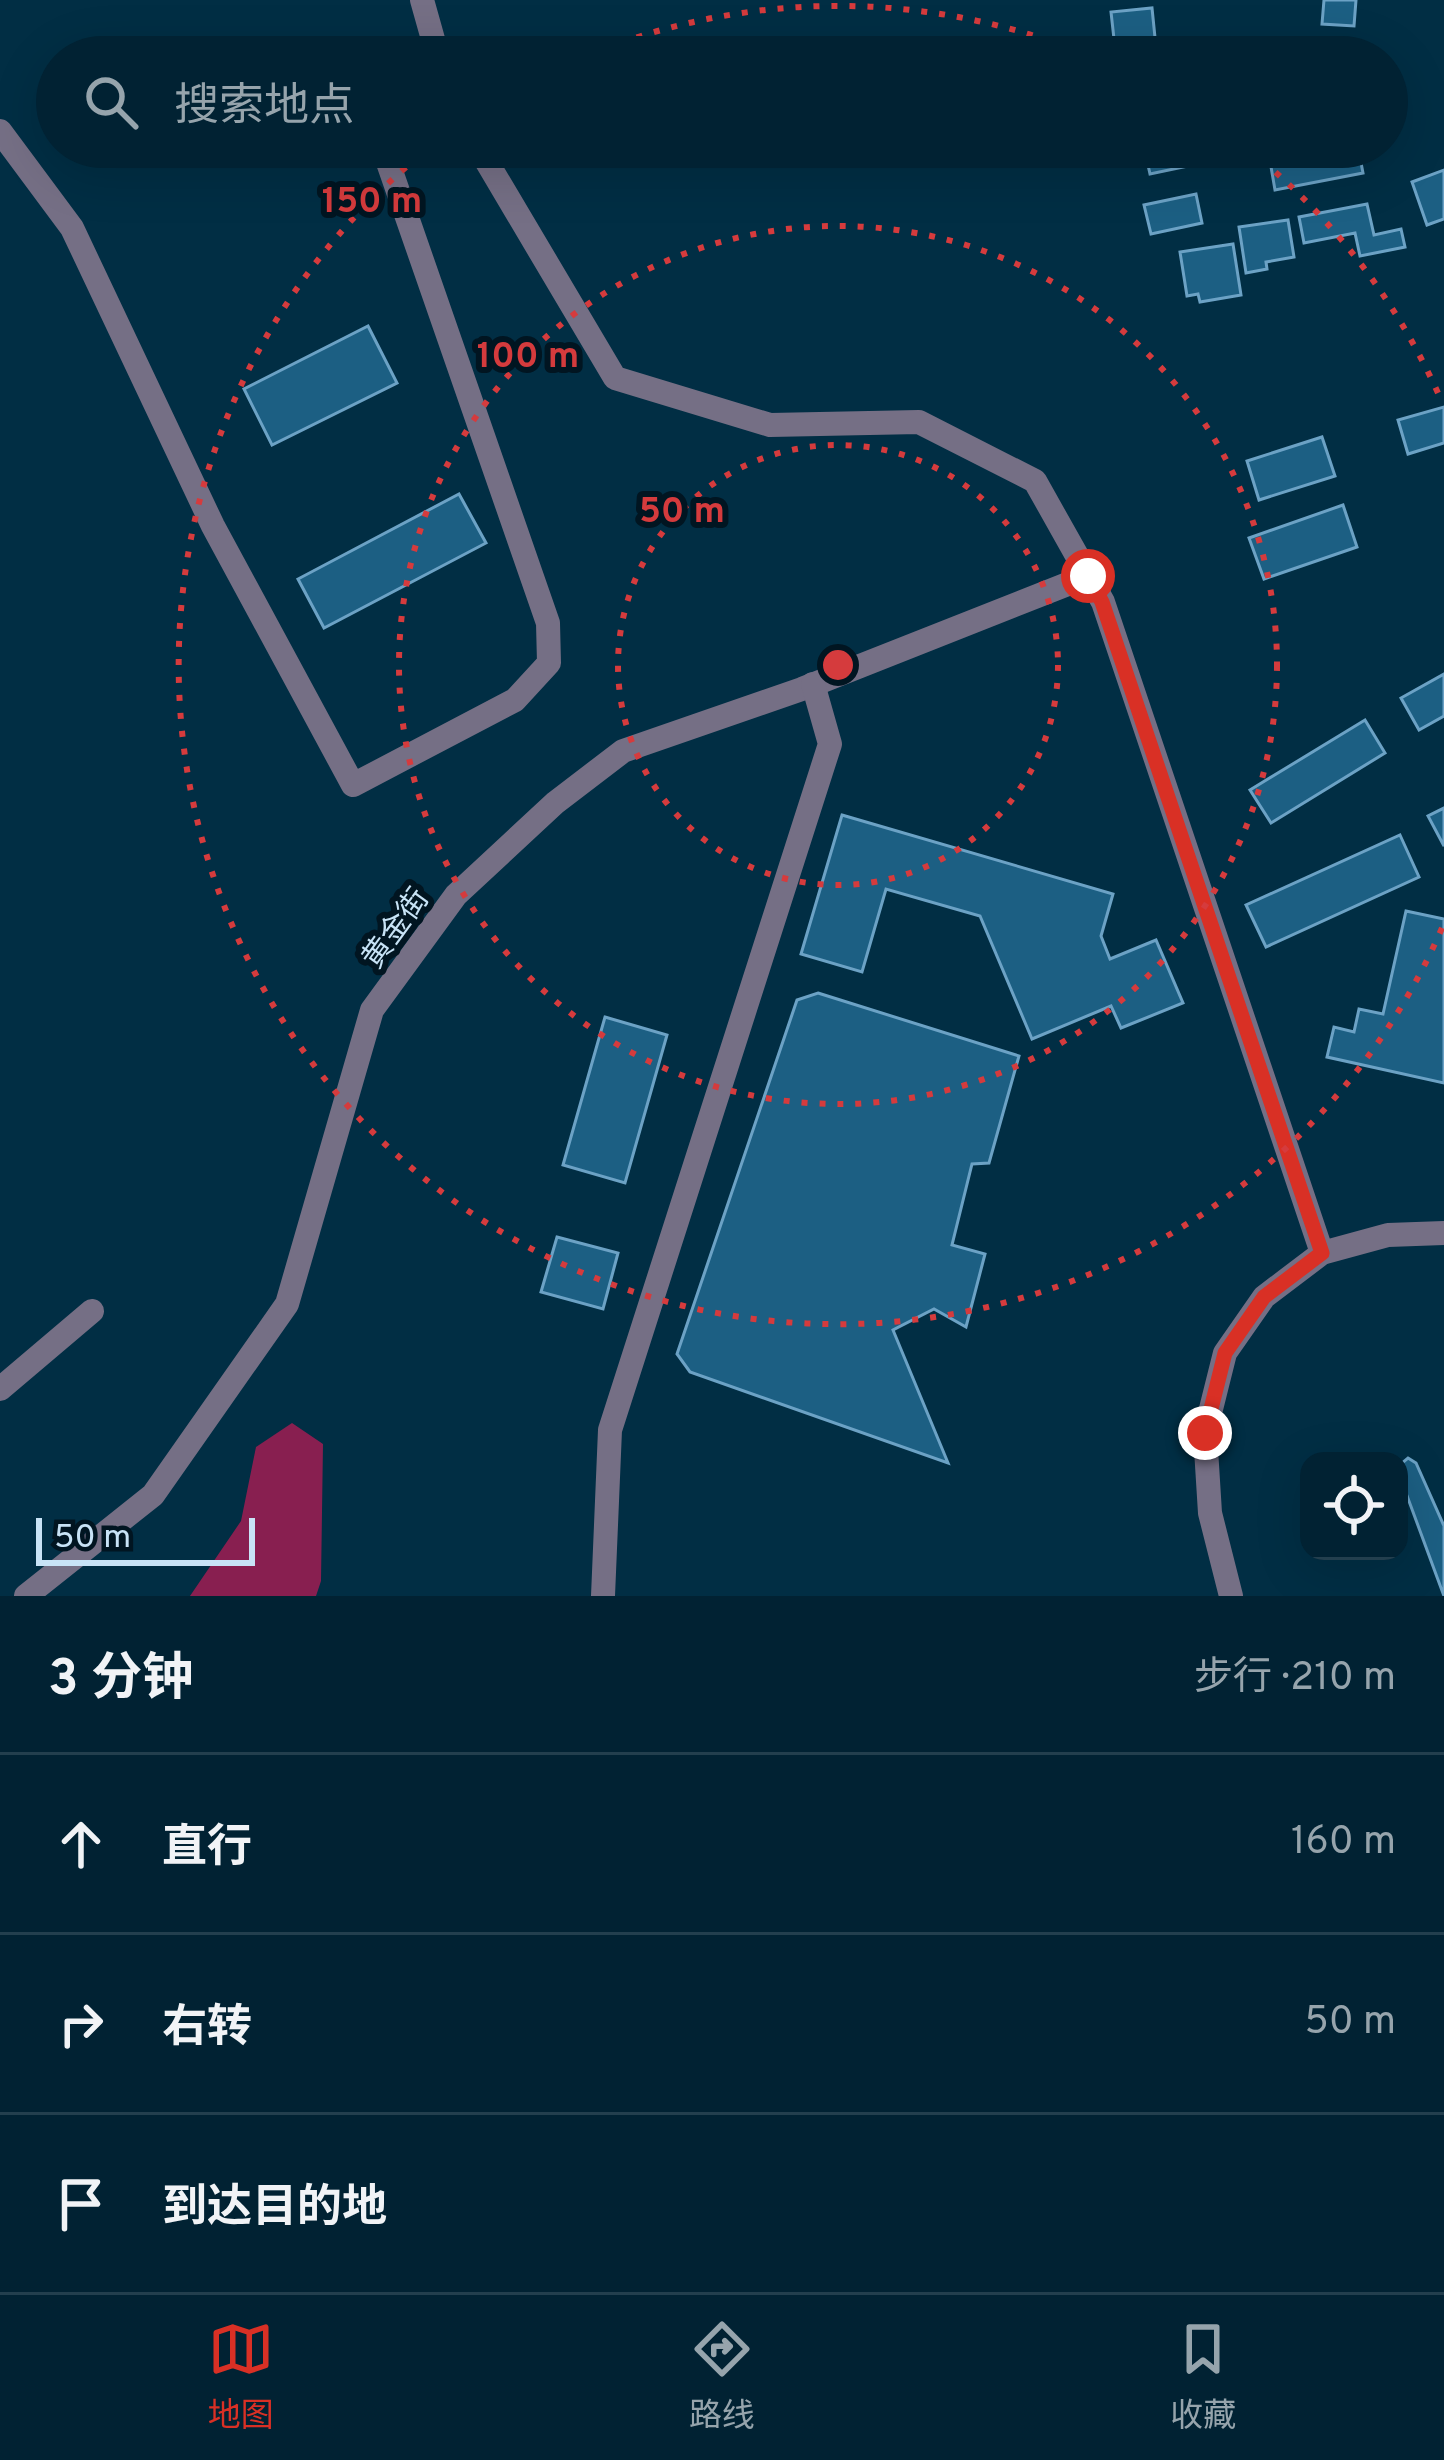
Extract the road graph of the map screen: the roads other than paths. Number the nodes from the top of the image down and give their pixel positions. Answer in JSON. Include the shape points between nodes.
{"nodes":[{"id":1,"x":422,"y":0,"type":"edge"},
{"id":2,"x":432,"y":36,"type":"edge"},
{"id":3,"x":0,"y":130,"type":"edge"},
{"id":4,"x":390,"y":168,"type":"edge"},
{"id":5,"x":490,"y":168,"type":"edge"},
{"id":6,"x":1088,"y":576,"type":"junction"},
{"id":7,"x":813,"y":684,"type":"junction"},
{"id":8,"x":1444,"y":1233,"type":"edge"},
{"id":9,"x":1322,"y":1253,"type":"junction"},
{"id":10,"x":92,"y":1311,"type":"dead end"},
{"id":11,"x":0,"y":1389,"type":"edge"},
{"id":12,"x":26,"y":1596,"type":"edge"},
{"id":13,"x":603,"y":1596,"type":"edge"},
{"id":14,"x":1231,"y":1596,"type":"edge"}],
"edges":[{"from":1,"to":2,"type":"street"},
{"from":3,"to":4,"type":"street","via":[[72,228],[213,526],[353,785],[514,700],[548,663],[548,623]]},
{"from":5,"to":6,"type":"street","via":[[615,378],[770,425],[919,422],[1035,481]]},
{"from":6,"to":7,"type":"street","name":"黄金街"},
{"from":6,"to":9,"type":"street"},
{"from":7,"to":12,"type":"street","name":"黄金街","via":[[623,751],[456,895],[372,1010],[287,1304],[153,1495]]},
{"from":7,"to":13,"type":"street","via":[[830,744],[610,1430]]},
{"from":8,"to":9,"type":"street","via":[[1388,1235]]},
{"from":9,"to":14,"type":"street","via":[[1264,1297],[1225,1353],[1205,1433],[1210,1513]]},
{"from":10,"to":11,"type":"street"}]}
